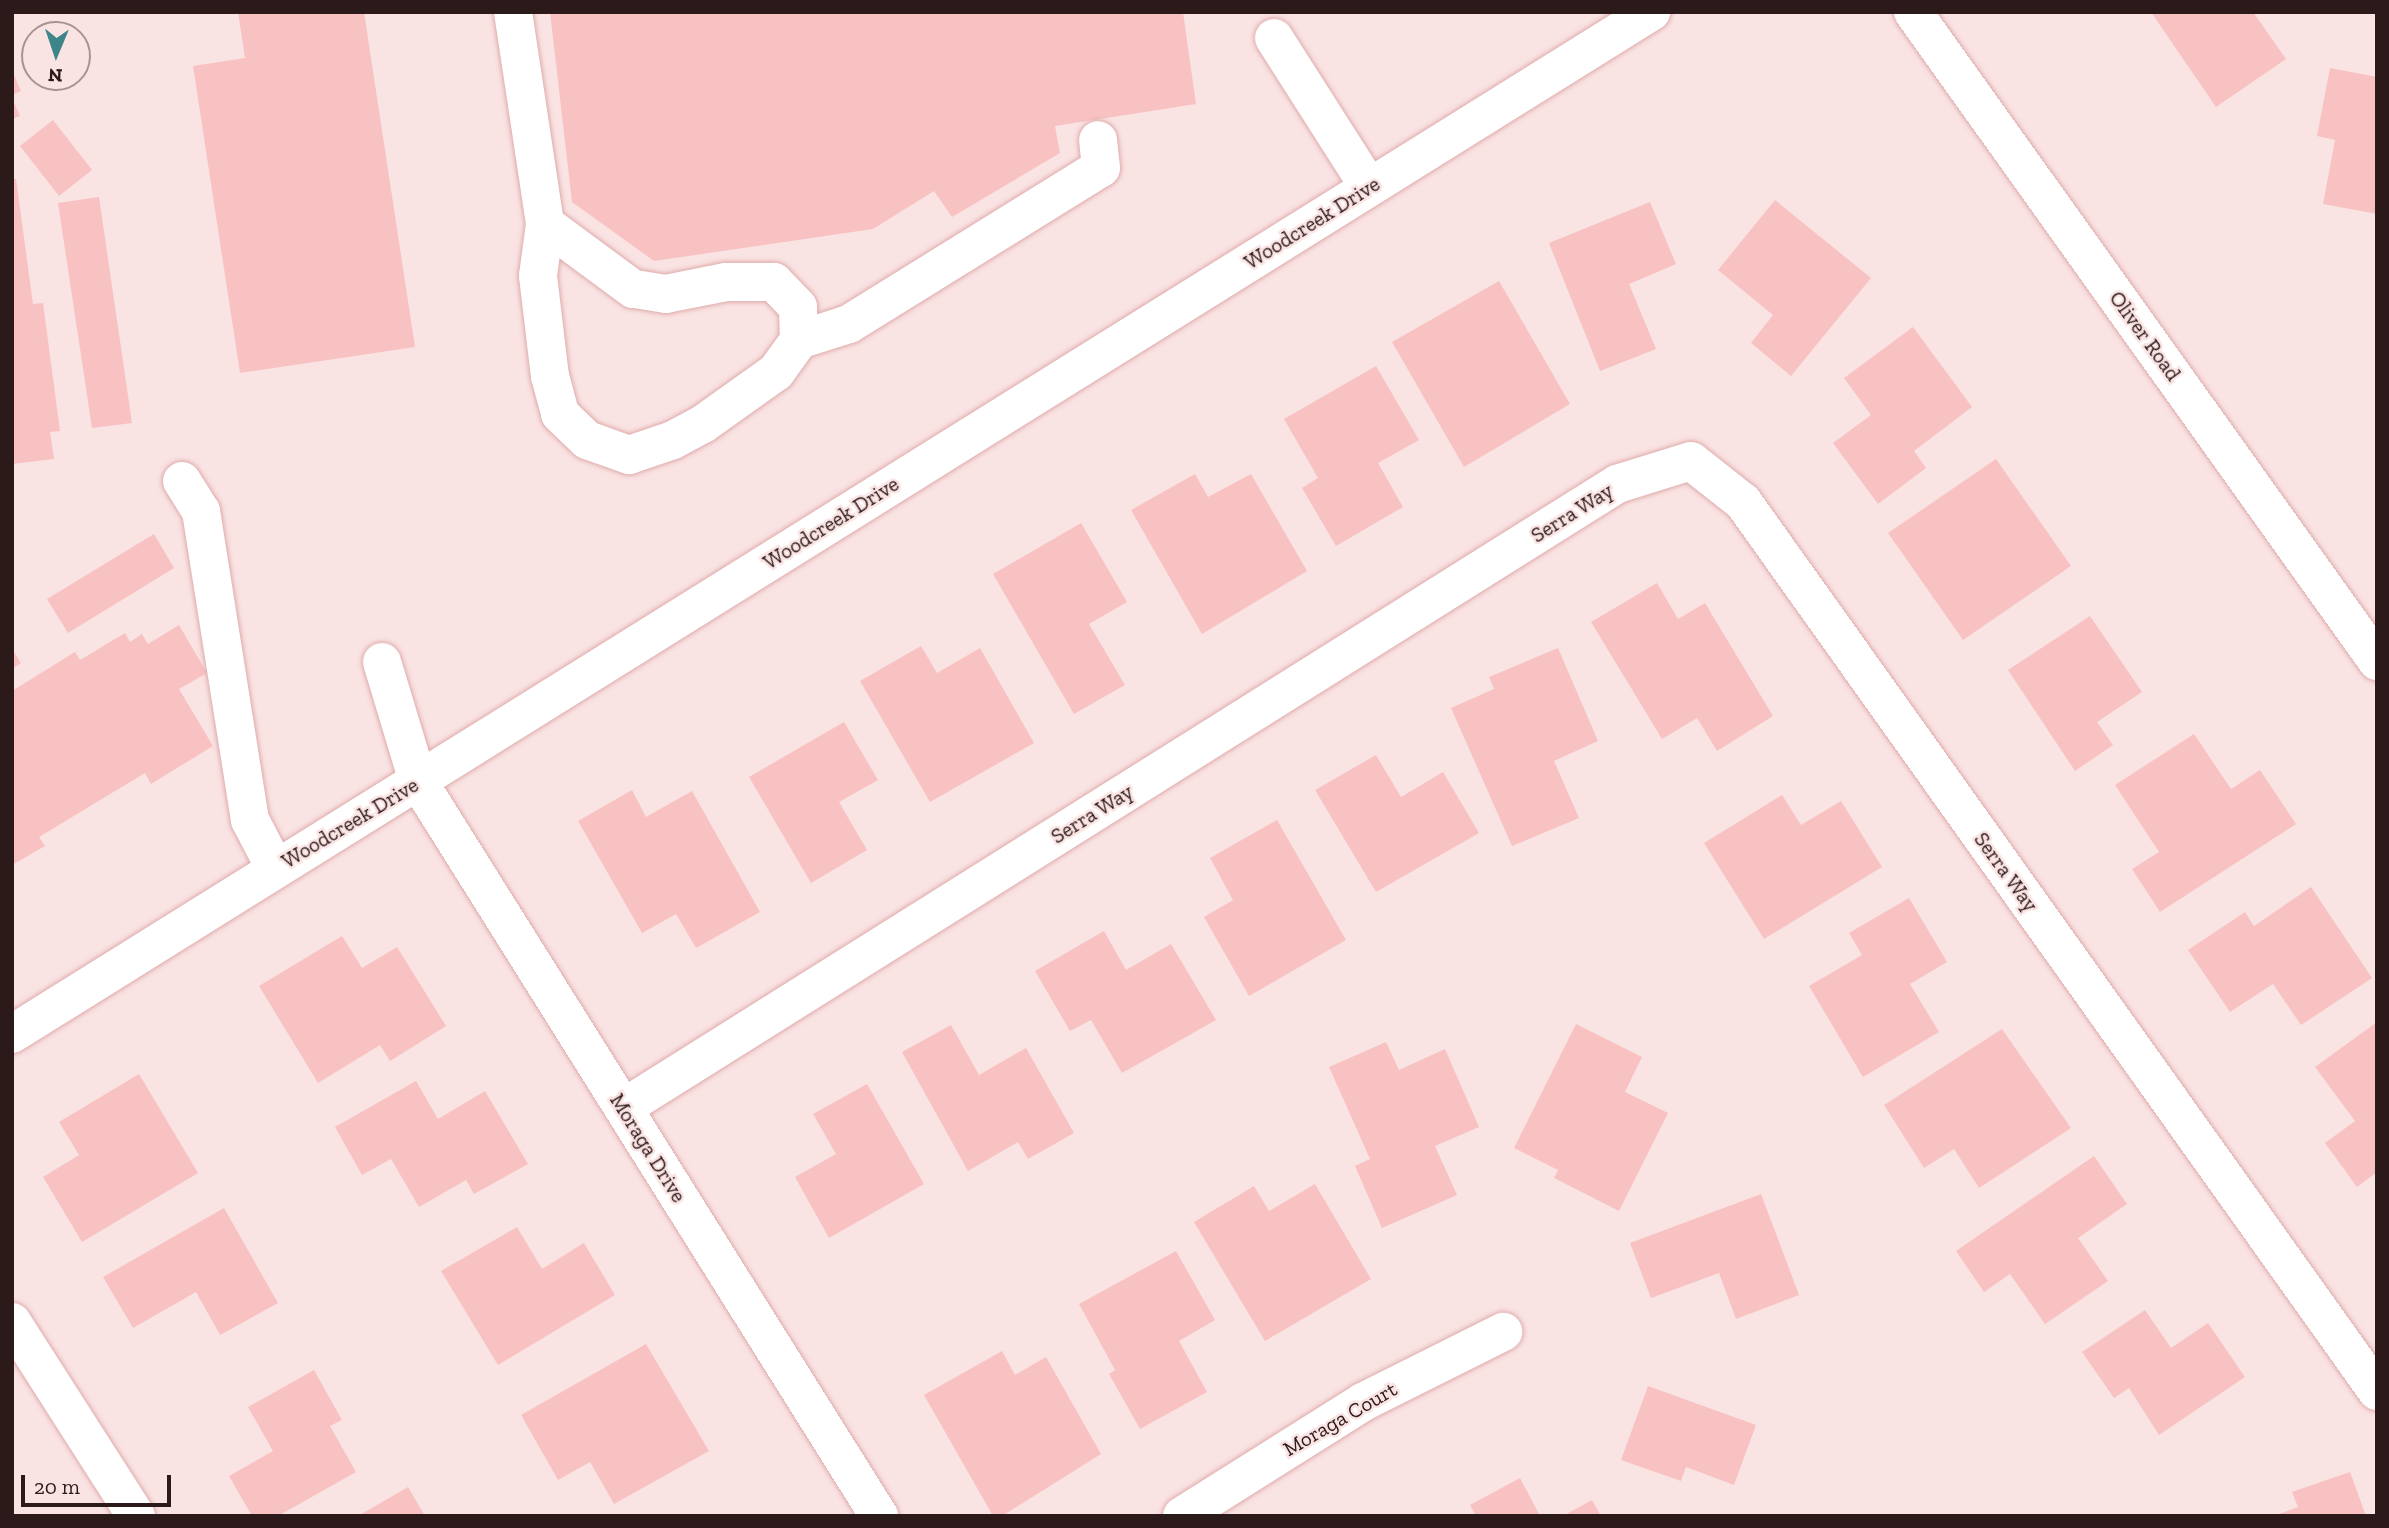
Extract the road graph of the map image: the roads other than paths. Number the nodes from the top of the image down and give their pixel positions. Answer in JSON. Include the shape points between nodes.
{"nodes":[{"id":1,"x":513,"y":12,"type":"edge"},
{"id":2,"x":1651,"y":12,"type":"edge"},
{"id":3,"x":1913,"y":12,"type":"edge"},
{"id":4,"x":1275,"y":38,"type":"dead end"},
{"id":5,"x":1098,"y":140,"type":"dead end"},
{"id":6,"x":1369,"y":187,"type":"junction"},
{"id":7,"x":545,"y":224,"type":"junction"},
{"id":8,"x":799,"y":340,"type":"junction"},
{"id":9,"x":183,"y":481,"type":"dead end"},
{"id":10,"x":2377,"y":661,"type":"edge"},
{"id":11,"x":382,"y":662,"type":"dead end"},
{"id":12,"x":418,"y":781,"type":"junction"},
{"id":13,"x":275,"y":868,"type":"junction"},
{"id":14,"x":12,"y":1034,"type":"edge"},
{"id":15,"x":623,"y":1108,"type":"junction"},
{"id":16,"x":12,"y":1322,"type":"edge"},
{"id":17,"x":1503,"y":1332,"type":"dead end"},
{"id":18,"x":2377,"y":1391,"type":"edge"},
{"id":19,"x":136,"y":1516,"type":"edge"},
{"id":20,"x":878,"y":1516,"type":"edge"},
{"id":21,"x":1182,"y":1516,"type":"edge"}],
"edges":[{"from":1,"to":7,"type":"street"},
{"from":2,"to":6,"type":"street","name":"Woodcreek Drive"},
{"from":3,"to":10,"type":"street","name":"Oliver Road"},
{"from":4,"to":6,"type":"street"},
{"from":5,"to":8,"type":"street","via":[[1101,168],[849,324]]},
{"from":6,"to":12,"type":"street","name":"Woodcreek Drive"},
{"from":7,"to":8,"type":"street","via":[[633,289],[666,294],[726,282],[774,282],[798,307]]},
{"from":7,"to":8,"type":"street","via":[[538,276],[550,376],[560,414],[587,440],[629,455],[673,440],[776,372]]},
{"from":9,"to":13,"type":"street","via":[[201,511],[250,820]]},
{"from":11,"to":12,"type":"street","name":"Moraga Drive"},
{"from":12,"to":13,"type":"street","name":"Woodcreek Drive"},
{"from":12,"to":15,"type":"street","name":"Moraga Drive"},
{"from":13,"to":14,"type":"street","name":"Woodcreek Drive"},
{"from":15,"to":18,"type":"street","name":"Serra Way","via":[[1617,484],[1690,461],[1742,502]]},
{"from":15,"to":20,"type":"street","name":"Moraga Drive"},
{"from":16,"to":19,"type":"street"},
{"from":17,"to":21,"type":"street","name":"Moraga Court","via":[[1363,1402]]}]}
